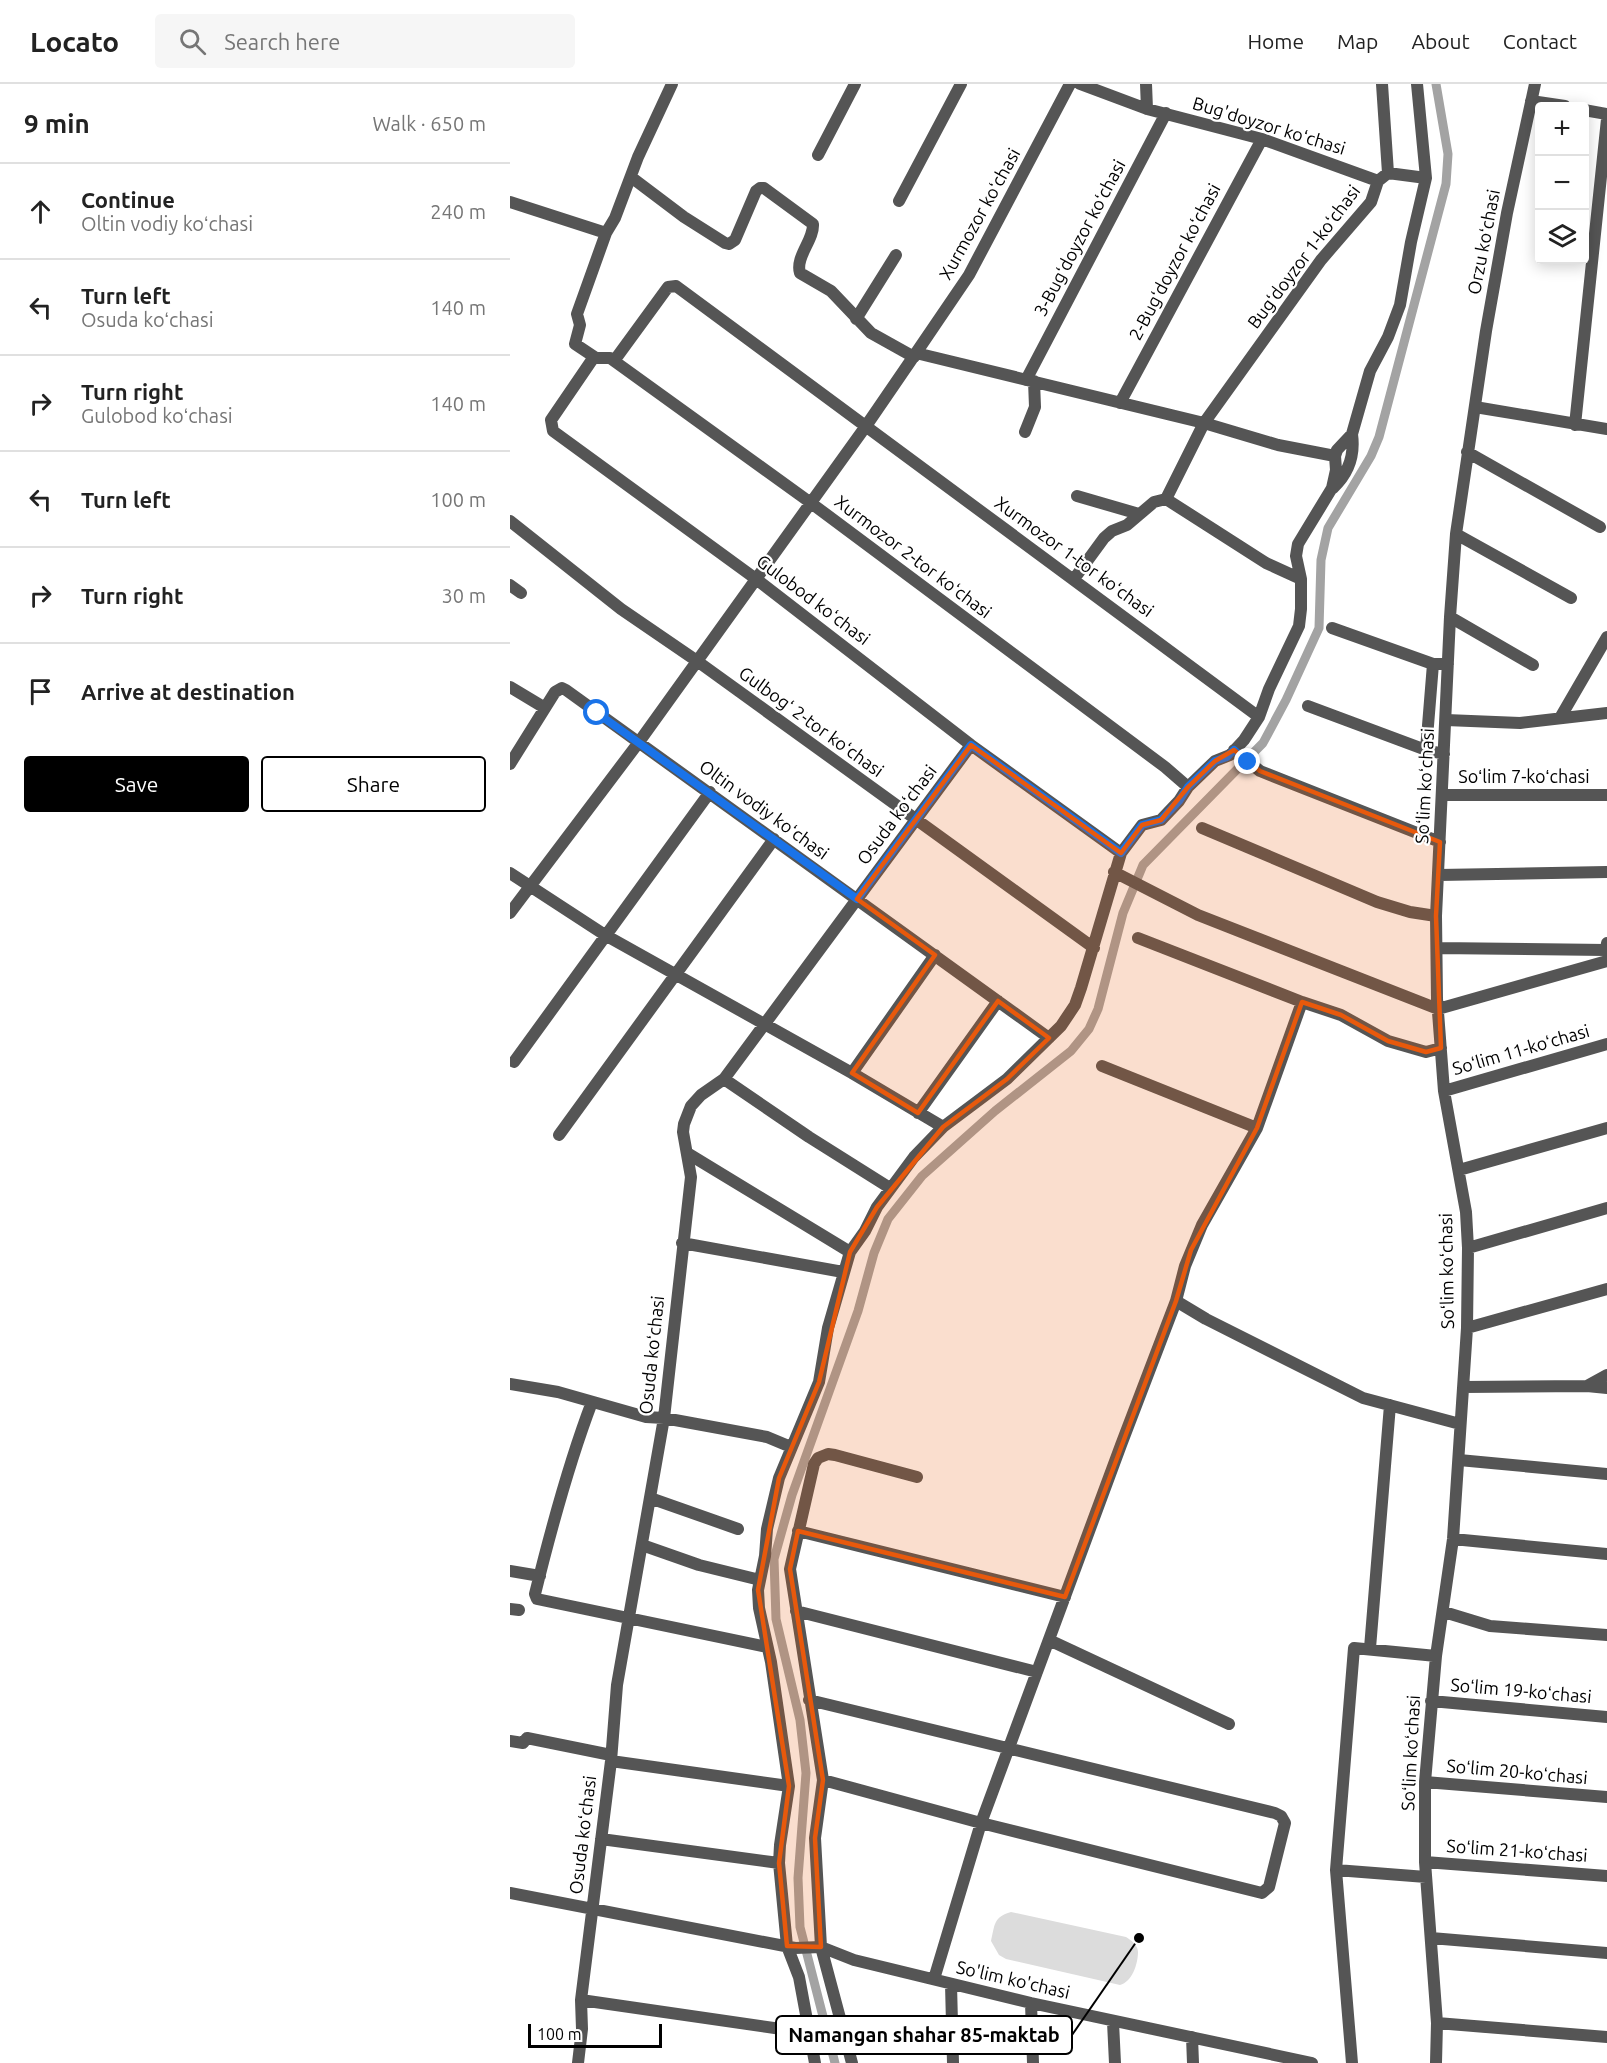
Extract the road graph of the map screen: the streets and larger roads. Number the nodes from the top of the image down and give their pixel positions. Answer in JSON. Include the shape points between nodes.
{"nodes":[{"id":1,"x":672,"y":84,"type":"edge"},
{"id":2,"x":855,"y":84,"type":"edge"},
{"id":3,"x":961,"y":84,"type":"edge"},
{"id":4,"x":1070,"y":84,"type":"edge"},
{"id":5,"x":1080,"y":84,"type":"edge"},
{"id":6,"x":1146,"y":84,"type":"edge"},
{"id":7,"x":1382,"y":84,"type":"edge"},
{"id":8,"x":1417,"y":84,"type":"edge"},
{"id":9,"x":1535,"y":84,"type":"edge"},
{"id":10,"x":1531,"y":101,"type":"junction"},
{"id":11,"x":1538,"y":102,"type":"edge"},
{"id":12,"x":1147,"y":109,"type":"junction"},
{"id":13,"x":1589,"y":111,"type":"edge"},
{"id":14,"x":1166,"y":114,"type":"junction"},
{"id":15,"x":1607,"y":114,"type":"edge"},
{"id":16,"x":1607,"y":119,"type":"edge"},
{"id":17,"x":1262,"y":139,"type":"junction"},
{"id":18,"x":818,"y":155,"type":"dead end"},
{"id":19,"x":631,"y":177,"type":"junction"},
{"id":20,"x":1383,"y":177,"type":"junction"},
{"id":21,"x":1426,"y":178,"type":"junction"},
{"id":22,"x":899,"y":201,"type":"dead end"},
{"id":23,"x":510,"y":202,"type":"edge"},
{"id":24,"x":606,"y":233,"type":"junction"},
{"id":25,"x":896,"y":255,"type":"dead end"},
{"id":26,"x":856,"y":319,"type":"junction"},
{"id":27,"x":915,"y":355,"type":"junction"},
{"id":28,"x":594,"y":357,"type":"junction"},
{"id":29,"x":614,"y":361,"type":"junction"},
{"id":30,"x":1030,"y":380,"type":"junction"},
{"id":31,"x":1120,"y":403,"type":"junction"},
{"id":32,"x":1475,"y":407,"type":"junction"},
{"id":33,"x":1204,"y":423,"type":"junction"},
{"id":34,"x":1575,"y":425,"type":"junction"},
{"id":35,"x":866,"y":426,"type":"junction"},
{"id":36,"x":1607,"y":429,"type":"edge"},
{"id":37,"x":1025,"y":432,"type":"dead end"},
{"id":38,"x":1352,"y":434,"type":"junction"},
{"id":39,"x":1467,"y":452,"type":"junction"},
{"id":40,"x":1335,"y":456,"type":"junction"},
{"id":41,"x":1332,"y":489,"type":"junction"},
{"id":42,"x":1077,"y":496,"type":"dead end"},
{"id":43,"x":1166,"y":499,"type":"junction"},
{"id":44,"x":811,"y":503,"type":"junction"},
{"id":45,"x":1139,"y":514,"type":"junction"},
{"id":46,"x":510,"y":521,"type":"edge"},
{"id":47,"x":1600,"y":527,"type":"dead end"},
{"id":48,"x":1456,"y":534,"type":"junction"},
{"id":49,"x":756,"y":579,"type":"junction"},
{"id":50,"x":1074,"y":579,"type":"junction"},
{"id":51,"x":1300,"y":579,"type":"junction"},
{"id":52,"x":510,"y":585,"type":"edge"},
{"id":53,"x":521,"y":593,"type":"dead end"},
{"id":54,"x":1571,"y":597,"type":"dead end"},
{"id":55,"x":1450,"y":617,"type":"junction"},
{"id":56,"x":1332,"y":628,"type":"dead end"},
{"id":57,"x":1607,"y":637,"type":"edge"},
{"id":58,"x":697,"y":662,"type":"junction"},
{"id":59,"x":1433,"y":664,"type":"junction"},
{"id":60,"x":1448,"y":664,"type":"junction"},
{"id":61,"x":1533,"y":665,"type":"dead end"},
{"id":62,"x":510,"y":687,"type":"edge"},
{"id":63,"x":1308,"y":706,"type":"dead end"},
{"id":64,"x":545,"y":708,"type":"junction"},
{"id":65,"x":1607,"y":713,"type":"edge"},
{"id":66,"x":1259,"y":717,"type":"junction"},
{"id":67,"x":1560,"y":718,"type":"junction"},
{"id":68,"x":1446,"y":720,"type":"junction"},
{"id":69,"x":639,"y":741,"type":"junction"},
{"id":70,"x":971,"y":745,"type":"junction"},
{"id":71,"x":1426,"y":750,"type":"junction"},
{"id":72,"x":1236,"y":752,"type":"junction"},
{"id":73,"x":1444,"y":754,"type":"junction"},
{"id":74,"x":510,"y":764,"type":"edge"},
{"id":75,"x":1188,"y":787,"type":"junction"},
{"id":76,"x":710,"y":792,"type":"junction"},
{"id":77,"x":1442,"y":795,"type":"junction"},
{"id":78,"x":1607,"y":795,"type":"edge"},
{"id":79,"x":916,"y":820,"type":"junction"},
{"id":80,"x":1202,"y":828,"type":"dead end"},
{"id":81,"x":774,"y":839,"type":"junction"},
{"id":82,"x":1440,"y":842,"type":"junction"},
{"id":83,"x":1121,"y":853,"type":"junction"},
{"id":84,"x":1607,"y":872,"type":"edge"},
{"id":85,"x":510,"y":873,"type":"edge"},
{"id":86,"x":1117,"y":874,"type":"junction"},
{"id":87,"x":1439,"y":875,"type":"junction"},
{"id":88,"x":531,"y":885,"type":"junction"},
{"id":89,"x":857,"y":899,"type":"junction"},
{"id":90,"x":510,"y":913,"type":"edge"},
{"id":91,"x":1436,"y":916,"type":"junction"},
{"id":92,"x":605,"y":935,"type":"junction"},
{"id":93,"x":1138,"y":938,"type":"dead end"},
{"id":94,"x":1094,"y":948,"type":"junction"},
{"id":95,"x":1437,"y":948,"type":"junction"},
{"id":96,"x":1607,"y":951,"type":"edge"},
{"id":97,"x":935,"y":955,"type":"junction"},
{"id":98,"x":674,"y":975,"type":"junction"},
{"id":99,"x":998,"y":1001,"type":"junction"},
{"id":100,"x":1302,"y":1002,"type":"junction"},
{"id":101,"x":1438,"y":1009,"type":"junction"},
{"id":102,"x":764,"y":1025,"type":"junction"},
{"id":103,"x":1049,"y":1038,"type":"junction"},
{"id":104,"x":1607,"y":1044,"type":"edge"},
{"id":105,"x":1441,"y":1048,"type":"junction"},
{"id":106,"x":514,"y":1062,"type":"dead end"},
{"id":107,"x":1102,"y":1066,"type":"dead end"},
{"id":108,"x":852,"y":1072,"type":"junction"},
{"id":109,"x":724,"y":1079,"type":"junction"},
{"id":110,"x":1444,"y":1091,"type":"junction"},
{"id":111,"x":918,"y":1113,"type":"junction"},
{"id":112,"x":943,"y":1128,"type":"junction"},
{"id":113,"x":1257,"y":1128,"type":"junction"},
{"id":114,"x":1607,"y":1128,"type":"edge"},
{"id":115,"x":559,"y":1135,"type":"dead end"},
{"id":116,"x":687,"y":1154,"type":"junction"},
{"id":117,"x":1459,"y":1170,"type":"junction"},
{"id":118,"x":890,"y":1188,"type":"junction"},
{"id":119,"x":1607,"y":1208,"type":"edge"},
{"id":120,"x":682,"y":1243,"type":"junction"},
{"id":121,"x":1468,"y":1248,"type":"junction"},
{"id":122,"x":850,"y":1252,"type":"junction"},
{"id":123,"x":843,"y":1272,"type":"junction"},
{"id":124,"x":1607,"y":1289,"type":"edge"},
{"id":125,"x":1176,"y":1301,"type":"junction"},
{"id":126,"x":1467,"y":1328,"type":"junction"},
{"id":127,"x":1607,"y":1375,"type":"edge"},
{"id":128,"x":510,"y":1384,"type":"edge"},
{"id":129,"x":1587,"y":1386,"type":"junction"},
{"id":130,"x":1463,"y":1387,"type":"junction"},
{"id":131,"x":1607,"y":1388,"type":"edge"},
{"id":132,"x":592,"y":1402,"type":"junction"},
{"id":133,"x":1390,"y":1405,"type":"junction"},
{"id":134,"x":664,"y":1418,"type":"junction"},
{"id":135,"x":1460,"y":1424,"type":"junction"},
{"id":136,"x":791,"y":1447,"type":"junction"},
{"id":137,"x":1459,"y":1460,"type":"junction"},
{"id":138,"x":1607,"y":1474,"type":"edge"},
{"id":139,"x":917,"y":1477,"type":"dead end"},
{"id":140,"x":650,"y":1498,"type":"junction"},
{"id":141,"x":738,"y":1529,"type":"dead end"},
{"id":142,"x":798,"y":1531,"type":"junction"},
{"id":143,"x":1453,"y":1539,"type":"junction"},
{"id":144,"x":642,"y":1545,"type":"junction"},
{"id":145,"x":1607,"y":1554,"type":"edge"},
{"id":146,"x":510,"y":1571,"type":"edge"},
{"id":147,"x":540,"y":1576,"type":"junction"},
{"id":148,"x":760,"y":1580,"type":"junction"},
{"id":149,"x":1065,"y":1597,"type":"junction"},
{"id":150,"x":796,"y":1611,"type":"junction"},
{"id":151,"x":1444,"y":1612,"type":"junction"},
{"id":152,"x":630,"y":1618,"type":"junction"},
{"id":153,"x":1607,"y":1635,"type":"edge"},
{"id":154,"x":1049,"y":1640,"type":"junction"},
{"id":155,"x":767,"y":1647,"type":"junction"},
{"id":156,"x":1370,"y":1648,"type":"junction"},
{"id":157,"x":1436,"y":1656,"type":"junction"},
{"id":158,"x":1037,"y":1672,"type":"junction"},
{"id":159,"x":809,"y":1700,"type":"junction"},
{"id":160,"x":1431,"y":1701,"type":"junction"},
{"id":161,"x":1607,"y":1717,"type":"edge"},
{"id":162,"x":1229,"y":1724,"type":"dead end"},
{"id":163,"x":510,"y":1741,"type":"edge"},
{"id":164,"x":1009,"y":1749,"type":"junction"},
{"id":165,"x":611,"y":1758,"type":"junction"},
{"id":166,"x":823,"y":1780,"type":"junction"},
{"id":167,"x":1425,"y":1782,"type":"junction"},
{"id":168,"x":789,"y":1786,"type":"junction"},
{"id":169,"x":1607,"y":1797,"type":"edge"},
{"id":170,"x":981,"y":1823,"type":"junction"},
{"id":171,"x":601,"y":1839,"type":"junction"},
{"id":172,"x":1425,"y":1862,"type":"junction"},
{"id":173,"x":779,"y":1863,"type":"junction"},
{"id":174,"x":1336,"y":1870,"type":"junction"},
{"id":175,"x":1607,"y":1876,"type":"edge"},
{"id":176,"x":1426,"y":1877,"type":"junction"},
{"id":177,"x":510,"y":1893,"type":"edge"},
{"id":178,"x":592,"y":1908,"type":"junction"},
{"id":179,"x":1431,"y":1938,"type":"junction"},
{"id":180,"x":817,"y":1946,"type":"junction"},
{"id":181,"x":791,"y":1947,"type":"junction"},
{"id":182,"x":1607,"y":1953,"type":"edge"},
{"id":183,"x":934,"y":1979,"type":"junction"},
{"id":184,"x":951,"y":1984,"type":"junction"},
{"id":185,"x":581,"y":2000,"type":"junction"},
{"id":186,"x":1031,"y":2003,"type":"junction"},
{"id":187,"x":1113,"y":2022,"type":"junction"},
{"id":188,"x":1437,"y":2023,"type":"junction"},
{"id":189,"x":809,"y":2033,"type":"junction"},
{"id":190,"x":1192,"y":2037,"type":"junction"},
{"id":191,"x":1607,"y":2037,"type":"edge"},
{"id":192,"x":1272,"y":2060,"type":"edge"},
{"id":193,"x":578,"y":2063,"type":"edge"},
{"id":194,"x":814,"y":2063,"type":"edge"},
{"id":195,"x":852,"y":2063,"type":"edge"},
{"id":196,"x":953,"y":2063,"type":"edge"},
{"id":197,"x":1033,"y":2063,"type":"edge"},
{"id":198,"x":1114,"y":2063,"type":"edge"},
{"id":199,"x":1193,"y":2063,"type":"edge"},
{"id":200,"x":1312,"y":2063,"type":"edge"},
{"id":201,"x":1352,"y":2063,"type":"edge"},
{"id":202,"x":1436,"y":2063,"type":"edge"}],
"edges":[{"from":1,"to":19,"type":"street"},
{"from":2,"to":18,"type":"street"},
{"from":3,"to":22,"type":"street"},
{"from":4,"to":27,"type":"street","name":"Xurmozor koʻchasi","via":[[969,275]]},
{"from":5,"to":12,"type":"street","name":"Bug'doyzor koʻchasi"},
{"from":6,"to":12,"type":"street"},
{"from":7,"to":20,"type":"street"},
{"from":8,"to":21,"type":"street"},
{"from":9,"to":10,"type":"street","name":"Orzu koʻchasi"},
{"from":10,"to":11,"type":"street"},
{"from":10,"to":32,"type":"street","name":"Orzu koʻchasi","via":[[1507,213]]},
{"from":12,"to":14,"type":"street","name":"Bug'doyzor koʻchasi"},
{"from":13,"to":15,"type":"street"},
{"from":14,"to":17,"type":"street","name":"Bug'doyzor koʻchasi"},
{"from":14,"to":30,"type":"street","name":"3-Bugʻdoyzor koʻchasi"},
{"from":16,"to":34,"type":"street"},
{"from":17,"to":20,"type":"street","name":"Bug'doyzor koʻchasi"},
{"from":17,"to":31,"type":"street","name":"2-Bugʻdoyzor koʻchasi"},
{"from":19,"to":24,"type":"street"},
{"from":19,"to":26,"type":"street","via":[[684,217],[729,244],[735,240],[756,191],[764,188],[813,224],[799,265],[800,273],[831,291]]},
{"from":20,"to":21,"type":"street"},
{"from":20,"to":33,"type":"street","name":"Bugʻdoyzor 1-koʻchasi","via":[[1371,202],[1321,260]]},
{"from":21,"to":38,"type":"street","via":[[1400,305],[1370,371]]},
{"from":23,"to":24,"type":"street"},
{"from":24,"to":28,"type":"street","via":[[577,314],[580,325],[576,344]]},
{"from":25,"to":26,"type":"street"},
{"from":26,"to":27,"type":"street","via":[[871,333]]},
{"from":27,"to":30,"type":"street"},
{"from":27,"to":35,"type":"street","name":"Xurmozor koʻchasi"},
{"from":28,"to":29,"type":"street"},
{"from":28,"to":49,"type":"street","name":"Gulobod koʻchasi","via":[[551,420],[553,431]]},
{"from":29,"to":35,"type":"street","name":"Xurmozor 1-tor koʻchasi","via":[[668,287],[676,286]]},
{"from":29,"to":44,"type":"street","name":"Xurmozor 2-tor koʻchasi"},
{"from":30,"to":31,"type":"street"},
{"from":30,"to":37,"type":"street","via":[[1035,407]]},
{"from":31,"to":33,"type":"street"},
{"from":32,"to":34,"type":"street"},
{"from":32,"to":39,"type":"street","name":"Soʻlim koʻchasi"},
{"from":33,"to":40,"type":"street","via":[[1278,446]]},
{"from":33,"to":43,"type":"street","name":"Bugʻdoyzor 1-koʻchasi"},
{"from":34,"to":36,"type":"street"},
{"from":35,"to":44,"type":"street","name":"Xurmozor koʻchasi"},
{"from":35,"to":50,"type":"street","name":"Xurmozor 1-tor koʻchasi"},
{"from":38,"to":40,"type":"street"},
{"from":38,"to":41,"type":"street","via":[[1350,465]]},
{"from":39,"to":47,"type":"street"},
{"from":39,"to":48,"type":"street","name":"Soʻlim koʻchasi"},
{"from":40,"to":41,"type":"street"},
{"from":41,"to":51,"type":"street","via":[[1298,544]]},
{"from":42,"to":45,"type":"street"},
{"from":43,"to":45,"type":"street","via":[[1154,502]]},
{"from":43,"to":51,"type":"street","via":[[1266,563]]},
{"from":44,"to":49,"type":"street","name":"Xurmozor koʻchasi"},
{"from":44,"to":75,"type":"street","name":"Xurmozor 2-tor koʻchasi"},
{"from":45,"to":50,"type":"street","via":[[1104,538]]},
{"from":46,"to":58,"type":"street","name":"Gulbogʻ 2-tor koʻchasi","via":[[621,609]]},
{"from":48,"to":54,"type":"street"},
{"from":48,"to":55,"type":"street","name":"Soʻlim koʻchasi"},
{"from":49,"to":58,"type":"street","name":"Xurmozor koʻchasi"},
{"from":49,"to":70,"type":"street","name":"Gulobod koʻchasi"},
{"from":50,"to":66,"type":"street","name":"Xurmozor 1-tor koʻchasi"},
{"from":51,"to":66,"type":"street","via":[[1299,626]]},
{"from":52,"to":53,"type":"street"},
{"from":55,"to":60,"type":"street","name":"Soʻlim koʻchasi"},
{"from":55,"to":61,"type":"street"},
{"from":56,"to":59,"type":"street"},
{"from":57,"to":67,"type":"street"},
{"from":58,"to":69,"type":"street","name":"Xurmozor koʻchasi"},
{"from":58,"to":79,"type":"street","name":"Gulbogʻ 2-tor koʻchasi"},
{"from":59,"to":60,"type":"street"},
{"from":59,"to":71,"type":"street"},
{"from":60,"to":68,"type":"street","name":"Soʻlim koʻchasi"},
{"from":62,"to":64,"type":"street"},
{"from":63,"to":71,"type":"street"},
{"from":64,"to":69,"type":"street","name":"Oltin vodiy koʻchasi","via":[[561,688]]},
{"from":64,"to":74,"type":"street","name":"Oltin vodiy koʻchasi"},
{"from":65,"to":67,"type":"street"},
{"from":66,"to":72,"type":"street"},
{"from":67,"to":68,"type":"street","via":[[1520,723]]},
{"from":68,"to":73,"type":"street","name":"Soʻlim koʻchasi"},
{"from":69,"to":76,"type":"street","name":"Oltin vodiy koʻchasi"},
{"from":69,"to":88,"type":"street","name":"Xurmozor koʻchasi"},
{"from":70,"to":79,"type":"street","name":"Osuda koʻchasi"},
{"from":70,"to":83,"type":"street","name":"Gulobod koʻchasi"},
{"from":71,"to":73,"type":"street"},
{"from":72,"to":75,"type":"street","via":[[1215,761]]},
{"from":72,"to":82,"type":"street","via":[[1260,771]]},
{"from":73,"to":77,"type":"street","name":"Soʻlim koʻchasi"},
{"from":75,"to":83,"type":"street","via":[[1161,820],[1142,825]]},
{"from":76,"to":81,"type":"street","name":"Oltin vodiy koʻchasi"},
{"from":76,"to":92,"type":"street"},
{"from":77,"to":78,"type":"street","name":"Soʻlim 7-koʻchasi"},
{"from":77,"to":82,"type":"street","name":"Soʻlim koʻchasi"},
{"from":79,"to":89,"type":"street","name":"Osuda koʻchasi"},
{"from":79,"to":94,"type":"street","name":"Gulbogʻ 2-tor koʻchasi"},
{"from":80,"to":91,"type":"street","via":[[1377,902]]},
{"from":81,"to":89,"type":"street","name":"Oltin vodiy koʻchasi"},
{"from":81,"to":98,"type":"street"},
{"from":82,"to":87,"type":"street","name":"Soʻlim koʻchasi"},
{"from":83,"to":86,"type":"street"},
{"from":84,"to":87,"type":"street"},
{"from":85,"to":88,"type":"street"},
{"from":86,"to":94,"type":"street"},
{"from":86,"to":101,"type":"street","via":[[1198,915]]},
{"from":87,"to":91,"type":"street","name":"Soʻlim koʻchasi"},
{"from":88,"to":90,"type":"street","name":"Xurmozor koʻchasi"},
{"from":88,"to":92,"type":"street"},
{"from":89,"to":97,"type":"street","name":"Oltin vodiy koʻchasi"},
{"from":89,"to":102,"type":"street","name":"Osuda koʻchasi"},
{"from":91,"to":95,"type":"street","name":"Soʻlim koʻchasi"},
{"from":92,"to":98,"type":"street"},
{"from":92,"to":106,"type":"street"},
{"from":93,"to":100,"type":"street"},
{"from":94,"to":103,"type":"street","via":[[1075,1005]]},
{"from":95,"to":96,"type":"street"},
{"from":95,"to":101,"type":"street","name":"Soʻlim koʻchasi"},
{"from":96,"to":101,"type":"street"},
{"from":97,"to":99,"type":"street","name":"Oltin vodiy koʻchasi"},
{"from":97,"to":108,"type":"street"},
{"from":98,"to":102,"type":"street"},
{"from":98,"to":115,"type":"street"},
{"from":99,"to":103,"type":"street","name":"Oltin vodiy koʻchasi"},
{"from":99,"to":111,"type":"street"},
{"from":100,"to":105,"type":"street","via":[[1341,1015],[1388,1041],[1426,1052]]},
{"from":100,"to":113,"type":"street"},
{"from":101,"to":105,"type":"street","name":"Soʻlim koʻchasi"},
{"from":102,"to":108,"type":"street"},
{"from":102,"to":109,"type":"street","name":"Osuda koʻchasi"},
{"from":103,"to":112,"type":"street","via":[[1007,1079]]},
{"from":104,"to":110,"type":"street","name":"Soʻlim 11-koʻchasi"},
{"from":105,"to":110,"type":"street","name":"Soʻlim koʻchasi"},
{"from":107,"to":113,"type":"street"},
{"from":108,"to":111,"type":"street"},
{"from":109,"to":116,"type":"street","name":"Osuda koʻchasi","via":[[701,1095],[687,1116],[683,1132]]},
{"from":109,"to":118,"type":"street"},
{"from":110,"to":117,"type":"street","name":"Soʻlim koʻchasi"},
{"from":111,"to":112,"type":"street"},
{"from":112,"to":118,"type":"street"},
{"from":113,"to":125,"type":"street","via":[[1202,1225]]},
{"from":114,"to":117,"type":"street"},
{"from":116,"to":120,"type":"street","name":"Osuda koʻchasi","via":[[691,1177]]},
{"from":116,"to":122,"type":"street"},
{"from":117,"to":121,"type":"street","name":"Soʻlim koʻchasi"},
{"from":118,"to":122,"type":"street"},
{"from":119,"to":121,"type":"street"},
{"from":120,"to":123,"type":"street"},
{"from":120,"to":134,"type":"street","name":"Osuda koʻchasi"},
{"from":121,"to":126,"type":"street","name":"Soʻlim koʻchasi"},
{"from":122,"to":123,"type":"street"},
{"from":123,"to":136,"type":"street","via":[[819,1382]]},
{"from":124,"to":126,"type":"street"},
{"from":125,"to":133,"type":"street","via":[[1327,1381],[1363,1398]]},
{"from":125,"to":149,"type":"street"},
{"from":126,"to":130,"type":"street","name":"Soʻlim koʻchasi"},
{"from":127,"to":129,"type":"street"},
{"from":128,"to":132,"type":"street"},
{"from":129,"to":130,"type":"street"},
{"from":129,"to":131,"type":"street"},
{"from":130,"to":135,"type":"street","name":"Soʻlim koʻchasi"},
{"from":132,"to":134,"type":"street","via":[[646,1418]]},
{"from":132,"to":147,"type":"street","via":[[553,1518]]},
{"from":133,"to":135,"type":"street"},
{"from":133,"to":156,"type":"street"},
{"from":134,"to":136,"type":"street","via":[[767,1437]]},
{"from":134,"to":140,"type":"street","name":"Osuda koʻchasi"},
{"from":135,"to":137,"type":"street","name":"Soʻlim koʻchasi"},
{"from":136,"to":148,"type":"street","via":[[767,1529]]},
{"from":137,"to":138,"type":"street"},
{"from":137,"to":143,"type":"street","name":"Soʻlim koʻchasi"},
{"from":139,"to":142,"type":"street","via":[[822,1455],[814,1464]]},
{"from":140,"to":141,"type":"street"},
{"from":140,"to":144,"type":"street","name":"Osuda koʻchasi"},
{"from":142,"to":149,"type":"street"},
{"from":142,"to":150,"type":"street","via":[[790,1569]]},
{"from":143,"to":145,"type":"street"},
{"from":143,"to":151,"type":"street","name":"Soʻlim koʻchasi"},
{"from":144,"to":148,"type":"street"},
{"from":144,"to":152,"type":"street","name":"Osuda koʻchasi"},
{"from":146,"to":147,"type":"street"},
{"from":147,"to":152,"type":"street","via":[[535,1594],[538,1600]]},
{"from":148,"to":155,"type":"street","via":[[759,1608]]},
{"from":149,"to":154,"type":"street"},
{"from":150,"to":158,"type":"street"},
{"from":150,"to":159,"type":"street"},
{"from":151,"to":153,"type":"street","via":[[1490,1626]]},
{"from":151,"to":157,"type":"street","name":"Soʻlim koʻchasi"},
{"from":152,"to":155,"type":"street"},
{"from":152,"to":165,"type":"street","name":"Osuda koʻchasi","via":[[617,1685]]},
{"from":154,"to":158,"type":"street"},
{"from":154,"to":162,"type":"street"},
{"from":155,"to":168,"type":"street"},
{"from":156,"to":157,"type":"street"},
{"from":156,"to":174,"type":"street","via":[[1354,1648]]},
{"from":157,"to":160,"type":"street","name":"Soʻlim koʻchasi"},
{"from":158,"to":164,"type":"street"},
{"from":159,"to":164,"type":"street"},
{"from":159,"to":166,"type":"street"},
{"from":160,"to":161,"type":"street","name":"Soʻlim 19-koʻchasi"},
{"from":160,"to":167,"type":"street","name":"Soʻlim koʻchasi"},
{"from":163,"to":165,"type":"street","via":[[523,1743],[527,1738]]},
{"from":164,"to":170,"type":"street"},
{"from":164,"to":170,"type":"street","via":[[1281,1816],[1285,1823],[1269,1887],[1262,1893]]},
{"from":165,"to":168,"type":"street"},
{"from":165,"to":171,"type":"street","name":"Osuda koʻchasi"},
{"from":166,"to":170,"type":"street"},
{"from":166,"to":180,"type":"street","via":[[815,1838]]},
{"from":167,"to":169,"type":"street","name":"Soʻlim 20-koʻchasi"},
{"from":167,"to":172,"type":"street","name":"Soʻlim koʻchasi"},
{"from":168,"to":173,"type":"street"},
{"from":170,"to":183,"type":"street"},
{"from":171,"to":173,"type":"street"},
{"from":171,"to":178,"type":"street","name":"Osuda koʻchasi"},
{"from":172,"to":175,"type":"street","name":"Soʻlim 21-koʻchasi"},
{"from":172,"to":176,"type":"street","name":"Soʻlim koʻchasi"},
{"from":173,"to":181,"type":"street"},
{"from":174,"to":176,"type":"street"},
{"from":174,"to":201,"type":"street"},
{"from":176,"to":179,"type":"street","name":"Soʻlim koʻchasi"},
{"from":177,"to":178,"type":"street"},
{"from":178,"to":181,"type":"street"},
{"from":178,"to":185,"type":"street","name":"Osuda koʻchasi"},
{"from":179,"to":182,"type":"street"},
{"from":179,"to":188,"type":"street","name":"Soʻlim koʻchasi"},
{"from":180,"to":181,"type":"street"},
{"from":180,"to":183,"type":"street","name":"So'lim ko'chasi","via":[[854,1960]]},
{"from":180,"to":195,"type":"street"},
{"from":181,"to":189,"type":"street"},
{"from":183,"to":184,"type":"street","name":"So'lim ko'chasi"},
{"from":184,"to":186,"type":"street","name":"So'lim ko'chasi"},
{"from":184,"to":196,"type":"street"},
{"from":185,"to":189,"type":"street"},
{"from":185,"to":193,"type":"street","name":"Osuda koʻchasi"},
{"from":186,"to":187,"type":"street","name":"So'lim ko'chasi"},
{"from":186,"to":197,"type":"street"},
{"from":187,"to":190,"type":"street","name":"So'lim ko'chasi"},
{"from":187,"to":198,"type":"street"},
{"from":188,"to":191,"type":"street"},
{"from":188,"to":202,"type":"street","name":"Soʻlim koʻchasi"},
{"from":189,"to":194,"type":"street"},
{"from":190,"to":192,"type":"street","name":"So'lim ko'chasi"},
{"from":190,"to":199,"type":"street"},
{"from":192,"to":200,"type":"street","name":"So'lim ko'chasi"}]}
